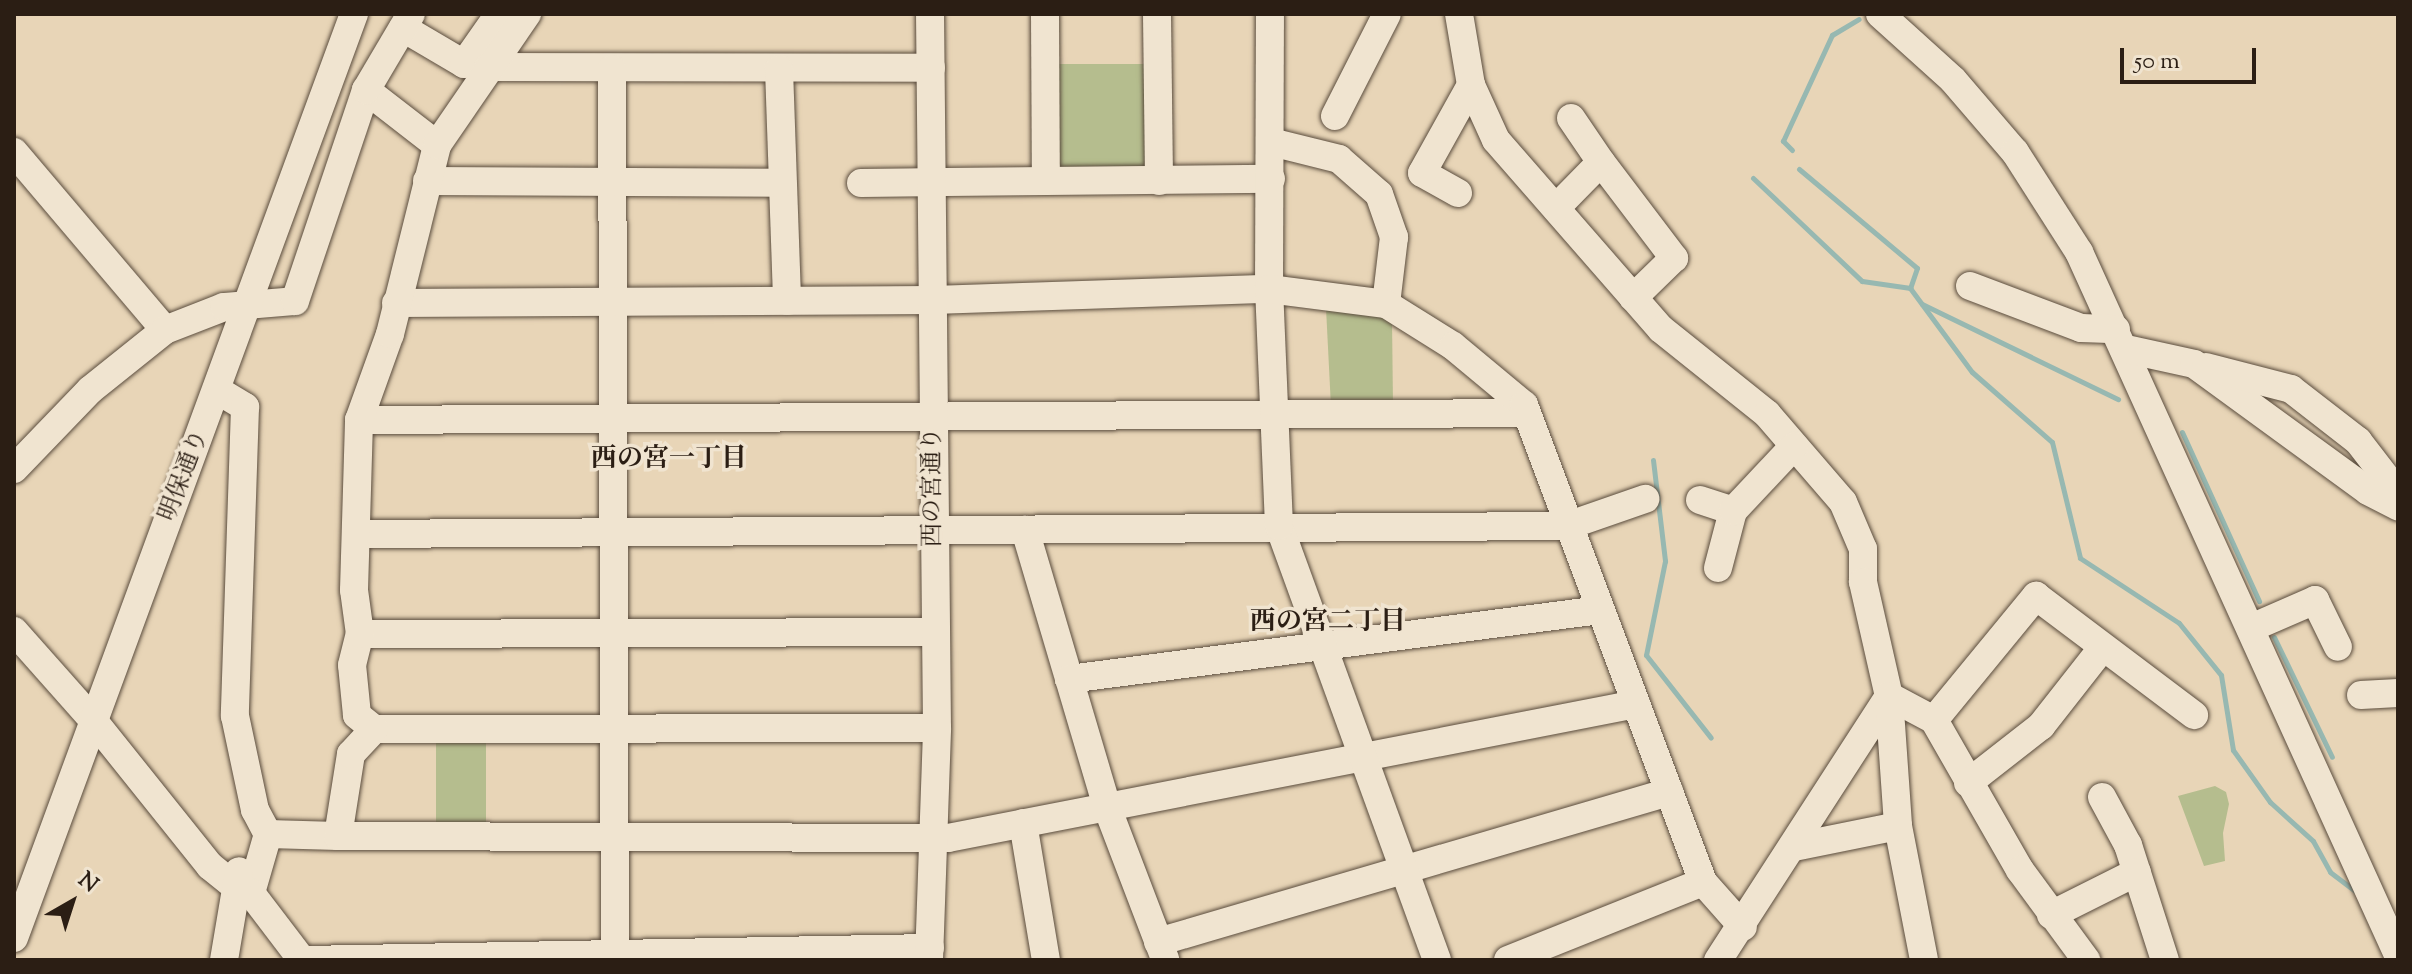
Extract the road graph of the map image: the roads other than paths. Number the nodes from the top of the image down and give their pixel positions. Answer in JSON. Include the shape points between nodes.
{"nodes":[{"id":1,"x":354,"y":14,"type":"edge"},
{"id":2,"x":499,"y":14,"type":"edge"},
{"id":3,"x":527,"y":14,"type":"edge"},
{"id":4,"x":930,"y":14,"type":"edge"},
{"id":5,"x":1045,"y":14,"type":"edge"},
{"id":6,"x":1157,"y":14,"type":"edge"},
{"id":7,"x":1270,"y":14,"type":"edge"},
{"id":8,"x":1387,"y":14,"type":"edge"},
{"id":9,"x":1459,"y":14,"type":"edge"},
{"id":10,"x":1880,"y":14,"type":"edge"},
{"id":11,"x":407,"y":21,"type":"edge"},
{"id":12,"x":488,"y":67,"type":"junction"},
{"id":13,"x":931,"y":68,"type":"junction"},
{"id":14,"x":612,"y":69,"type":"junction"},
{"id":15,"x":779,"y":69,"type":"junction"},
{"id":16,"x":1471,"y":85,"type":"junction"},
{"id":17,"x":366,"y":90,"type":"junction"},
{"id":18,"x":1335,"y":116,"type":"dead end"},
{"id":19,"x":1571,"y":118,"type":"dead end"},
{"id":20,"x":1271,"y":142,"type":"junction"},
{"id":21,"x":437,"y":145,"type":"junction"},
{"id":22,"x":14,"y":152,"type":"edge"},
{"id":23,"x":1601,"y":162,"type":"junction"},
{"id":24,"x":1271,"y":179,"type":"junction"},
{"id":25,"x":427,"y":181,"type":"junction"},
{"id":26,"x":1046,"y":181,"type":"junction"},
{"id":27,"x":1159,"y":181,"type":"junction"},
{"id":28,"x":782,"y":183,"type":"junction"},
{"id":29,"x":861,"y":183,"type":"dead end"},
{"id":30,"x":932,"y":183,"type":"junction"},
{"id":31,"x":612,"y":186,"type":"junction"},
{"id":32,"x":1458,"y":193,"type":"dead end"},
{"id":33,"x":1556,"y":208,"type":"junction"},
{"id":34,"x":1970,"y":286,"type":"dead end"},
{"id":35,"x":1269,"y":289,"type":"junction"},
{"id":36,"x":1633,"y":298,"type":"junction"},
{"id":37,"x":933,"y":300,"type":"junction"},
{"id":38,"x":787,"y":301,"type":"junction"},
{"id":39,"x":612,"y":302,"type":"junction"},
{"id":40,"x":396,"y":303,"type":"junction"},
{"id":41,"x":1386,"y":304,"type":"junction"},
{"id":42,"x":248,"y":305,"type":"junction"},
{"id":43,"x":165,"y":330,"type":"junction"},
{"id":44,"x":2121,"y":339,"type":"junction"},
{"id":45,"x":2194,"y":364,"type":"junction"},
{"id":46,"x":217,"y":390,"type":"junction"},
{"id":47,"x":1277,"y":411,"type":"junction"},
{"id":48,"x":1526,"y":413,"type":"junction"},
{"id":49,"x":934,"y":416,"type":"junction"},
{"id":50,"x":614,"y":419,"type":"junction"},
{"id":51,"x":359,"y":420,"type":"junction"},
{"id":52,"x":1794,"y":446,"type":"junction"},
{"id":53,"x":14,"y":469,"type":"edge"},
{"id":54,"x":2398,"y":493,"type":"edge"},
{"id":55,"x":1645,"y":499,"type":"dead end"},
{"id":56,"x":1700,"y":500,"type":"dead end"},
{"id":57,"x":2398,"y":506,"type":"edge"},
{"id":58,"x":1733,"y":511,"type":"junction"},
{"id":59,"x":1279,"y":526,"type":"junction"},
{"id":60,"x":1567,"y":526,"type":"junction"},
{"id":61,"x":1025,"y":530,"type":"junction"},
{"id":62,"x":935,"y":531,"type":"junction"},
{"id":63,"x":357,"y":534,"type":"junction"},
{"id":64,"x":615,"y":534,"type":"junction"},
{"id":65,"x":1718,"y":568,"type":"dead end"},
{"id":66,"x":1600,"y":610,"type":"junction"},
{"id":67,"x":2251,"y":628,"type":"junction"},
{"id":68,"x":14,"y":631,"type":"edge"},
{"id":69,"x":616,"y":631,"type":"junction"},
{"id":70,"x":935,"y":632,"type":"junction"},
{"id":71,"x":360,"y":634,"type":"junction"},
{"id":72,"x":1321,"y":645,"type":"junction"},
{"id":73,"x":2103,"y":647,"type":"junction"},
{"id":74,"x":2338,"y":647,"type":"dead end"},
{"id":75,"x":1069,"y":679,"type":"junction"},
{"id":76,"x":2398,"y":693,"type":"edge"},
{"id":77,"x":2361,"y":695,"type":"dead end"},
{"id":78,"x":1889,"y":696,"type":"junction"},
{"id":79,"x":1636,"y":704,"type":"junction"},
{"id":80,"x":2194,"y":715,"type":"dead end"},
{"id":81,"x":93,"y":720,"type":"junction"},
{"id":82,"x":1934,"y":720,"type":"junction"},
{"id":83,"x":937,"y":728,"type":"junction"},
{"id":84,"x":374,"y":729,"type":"junction"},
{"id":85,"x":617,"y":729,"type":"junction"},
{"id":86,"x":1361,"y":758,"type":"junction"},
{"id":87,"x":1968,"y":783,"type":"junction"},
{"id":88,"x":1669,"y":792,"type":"junction"},
{"id":89,"x":2102,"y":797,"type":"dead end"},
{"id":90,"x":1107,"y":807,"type":"junction"},
{"id":91,"x":262,"y":822,"type":"junction"},
{"id":92,"x":1023,"y":823,"type":"junction"},
{"id":93,"x":1898,"y":826,"type":"junction"},
{"id":94,"x":338,"y":836,"type":"junction"},
{"id":95,"x":618,"y":838,"type":"junction"},
{"id":96,"x":934,"y":838,"type":"junction"},
{"id":97,"x":1794,"y":847,"type":"junction"},
{"id":98,"x":1403,"y":870,"type":"junction"},
{"id":99,"x":2137,"y":872,"type":"junction"},
{"id":100,"x":1703,"y":882,"type":"junction"},
{"id":101,"x":235,"y":886,"type":"junction"},
{"id":102,"x":20,"y":902,"type":"edge"},
{"id":103,"x":2051,"y":915,"type":"junction"},
{"id":104,"x":1743,"y":927,"type":"junction"},
{"id":105,"x":14,"y":938,"type":"edge"},
{"id":106,"x":1162,"y":951,"type":"edge"},
{"id":107,"x":930,"y":954,"type":"edge"},
{"id":108,"x":2398,"y":955,"type":"edge"},
{"id":109,"x":616,"y":956,"type":"edge"},
{"id":110,"x":224,"y":960,"type":"edge"},
{"id":111,"x":303,"y":960,"type":"edge"},
{"id":112,"x":1046,"y":960,"type":"edge"},
{"id":113,"x":1437,"y":960,"type":"edge"},
{"id":114,"x":1508,"y":960,"type":"edge"},
{"id":115,"x":1718,"y":960,"type":"edge"},
{"id":116,"x":1924,"y":960,"type":"edge"},
{"id":117,"x":2086,"y":960,"type":"edge"},
{"id":118,"x":2165,"y":960,"type":"edge"}],
"edges":[{"from":1,"to":42,"type":"street","name":"明保通り"},
{"from":2,"to":11,"type":"street","via":[[464,64]]},
{"from":3,"to":12,"type":"street"},
{"from":4,"to":13,"type":"street","name":"西の宮通り"},
{"from":5,"to":26,"type":"street"},
{"from":6,"to":27,"type":"street"},
{"from":7,"to":20,"type":"street"},
{"from":8,"to":18,"type":"street"},
{"from":9,"to":16,"type":"street"},
{"from":10,"to":44,"type":"street","via":[[1953,80],[2015,152],[2079,252]]},
{"from":11,"to":17,"type":"street"},
{"from":12,"to":14,"type":"street"},
{"from":12,"to":21,"type":"street"},
{"from":13,"to":15,"type":"street"},
{"from":13,"to":30,"type":"street","name":"西の宮通り"},
{"from":14,"to":15,"type":"street"},
{"from":14,"to":31,"type":"street"},
{"from":15,"to":28,"type":"street"},
{"from":16,"to":32,"type":"street","via":[[1422,173]]},
{"from":16,"to":33,"type":"street","via":[[1496,140]]},
{"from":17,"to":21,"type":"street"},
{"from":17,"to":42,"type":"street","via":[[295,301]]},
{"from":19,"to":23,"type":"street"},
{"from":20,"to":24,"type":"street"},
{"from":20,"to":41,"type":"street","via":[[1339,159],[1379,194],[1394,237]]},
{"from":21,"to":25,"type":"street"},
{"from":22,"to":43,"type":"street"},
{"from":23,"to":33,"type":"street"},
{"from":23,"to":36,"type":"street","via":[[1674,258]]},
{"from":24,"to":27,"type":"street"},
{"from":24,"to":35,"type":"street"},
{"from":25,"to":31,"type":"street"},
{"from":25,"to":40,"type":"street"},
{"from":26,"to":27,"type":"street"},
{"from":26,"to":30,"type":"street"},
{"from":28,"to":31,"type":"street"},
{"from":28,"to":38,"type":"street"},
{"from":29,"to":30,"type":"street"},
{"from":30,"to":37,"type":"street","name":"西の宮通り"},
{"from":31,"to":39,"type":"street"},
{"from":33,"to":36,"type":"street"},
{"from":34,"to":44,"type":"street"},
{"from":35,"to":37,"type":"street"},
{"from":35,"to":41,"type":"street"},
{"from":35,"to":47,"type":"street"},
{"from":36,"to":52,"type":"street","via":[[1661,329],[1767,414]]},
{"from":37,"to":38,"type":"street"},
{"from":37,"to":49,"type":"street","name":"西の宮通り"},
{"from":38,"to":39,"type":"street"},
{"from":39,"to":40,"type":"street"},
{"from":39,"to":50,"type":"street"},
{"from":40,"to":51,"type":"street"},
{"from":41,"to":48,"type":"street","via":[[1453,346]]},
{"from":42,"to":43,"type":"street","via":[[224,307]]},
{"from":42,"to":46,"type":"street","name":"明保通り"},
{"from":43,"to":53,"type":"street","via":[[90,390]]},
{"from":44,"to":45,"type":"street"},
{"from":44,"to":67,"type":"street"},
{"from":45,"to":54,"type":"street","via":[[2291,389],[2358,441]]},
{"from":45,"to":57,"type":"street"},
{"from":46,"to":81,"type":"street","name":"明保通り"},
{"from":46,"to":91,"type":"street","via":[[245,407],[235,716]]},
{"from":47,"to":48,"type":"street"},
{"from":47,"to":49,"type":"street"},
{"from":47,"to":59,"type":"street"},
{"from":48,"to":60,"type":"street"},
{"from":49,"to":50,"type":"street"},
{"from":49,"to":62,"type":"street","name":"西の宮通り"},
{"from":50,"to":51,"type":"street"},
{"from":50,"to":64,"type":"street"},
{"from":51,"to":63,"type":"street"},
{"from":52,"to":58,"type":"street"},
{"from":52,"to":78,"type":"street","via":[[1843,502],[1863,549],[1863,582]]},
{"from":55,"to":60,"type":"street"},
{"from":56,"to":58,"type":"street"},
{"from":58,"to":65,"type":"street"},
{"from":59,"to":60,"type":"street"},
{"from":59,"to":61,"type":"street"},
{"from":59,"to":72,"type":"street"},
{"from":60,"to":66,"type":"street"},
{"from":61,"to":62,"type":"street"},
{"from":61,"to":75,"type":"street"},
{"from":62,"to":64,"type":"street"},
{"from":62,"to":70,"type":"street","name":"西の宮通り"},
{"from":63,"to":64,"type":"street"},
{"from":63,"to":71,"type":"street","via":[[354,590]]},
{"from":64,"to":69,"type":"street"},
{"from":66,"to":72,"type":"street"},
{"from":66,"to":79,"type":"street"},
{"from":67,"to":74,"type":"street","via":[[2315,600]]},
{"from":67,"to":108,"type":"street"},
{"from":68,"to":81,"type":"street"},
{"from":69,"to":70,"type":"street"},
{"from":69,"to":71,"type":"street"},
{"from":69,"to":85,"type":"street"},
{"from":70,"to":83,"type":"street","name":"西の宮通り"},
{"from":71,"to":84,"type":"street","via":[[352,665],[357,715]]},
{"from":72,"to":75,"type":"street"},
{"from":72,"to":86,"type":"street"},
{"from":73,"to":80,"type":"street"},
{"from":73,"to":82,"type":"street","via":[[2036,596]]},
{"from":73,"to":87,"type":"street","via":[[2041,726]]},
{"from":75,"to":90,"type":"street"},
{"from":76,"to":77,"type":"street"},
{"from":78,"to":82,"type":"street"},
{"from":78,"to":93,"type":"street"},
{"from":78,"to":97,"type":"street"},
{"from":79,"to":86,"type":"street"},
{"from":79,"to":88,"type":"street"},
{"from":81,"to":101,"type":"street","via":[[210,866]]},
{"from":81,"to":102,"type":"street","name":"明保通り"},
{"from":82,"to":87,"type":"street"},
{"from":83,"to":85,"type":"street"},
{"from":83,"to":96,"type":"street","name":"西の宮通り"},
{"from":84,"to":85,"type":"street"},
{"from":84,"to":94,"type":"street","via":[[351,754]]},
{"from":85,"to":95,"type":"street"},
{"from":86,"to":90,"type":"street"},
{"from":86,"to":98,"type":"street"},
{"from":87,"to":103,"type":"street"},
{"from":88,"to":98,"type":"street"},
{"from":88,"to":100,"type":"street"},
{"from":89,"to":99,"type":"street"},
{"from":90,"to":92,"type":"street"},
{"from":90,"to":106,"type":"street"},
{"from":91,"to":94,"type":"street"},
{"from":91,"to":101,"type":"street"},
{"from":91,"to":111,"type":"street","via":[[251,893]]},
{"from":92,"to":96,"type":"street"},
{"from":92,"to":112,"type":"street"},
{"from":93,"to":97,"type":"street"},
{"from":93,"to":116,"type":"street"},
{"from":94,"to":95,"type":"street"},
{"from":95,"to":96,"type":"street"},
{"from":95,"to":109,"type":"street"},
{"from":96,"to":107,"type":"street","name":"西の宮通り"},
{"from":97,"to":104,"type":"street"},
{"from":98,"to":106,"type":"street"},
{"from":98,"to":113,"type":"street"},
{"from":99,"to":103,"type":"street"},
{"from":99,"to":118,"type":"street"},
{"from":100,"to":104,"type":"street"},
{"from":100,"to":114,"type":"street"},
{"from":101,"to":110,"type":"street"},
{"from":102,"to":105,"type":"street","name":"明保通り"},
{"from":103,"to":117,"type":"street"},
{"from":104,"to":115,"type":"street"},
{"from":107,"to":109,"type":"street"},
{"from":109,"to":111,"type":"street"}]}
